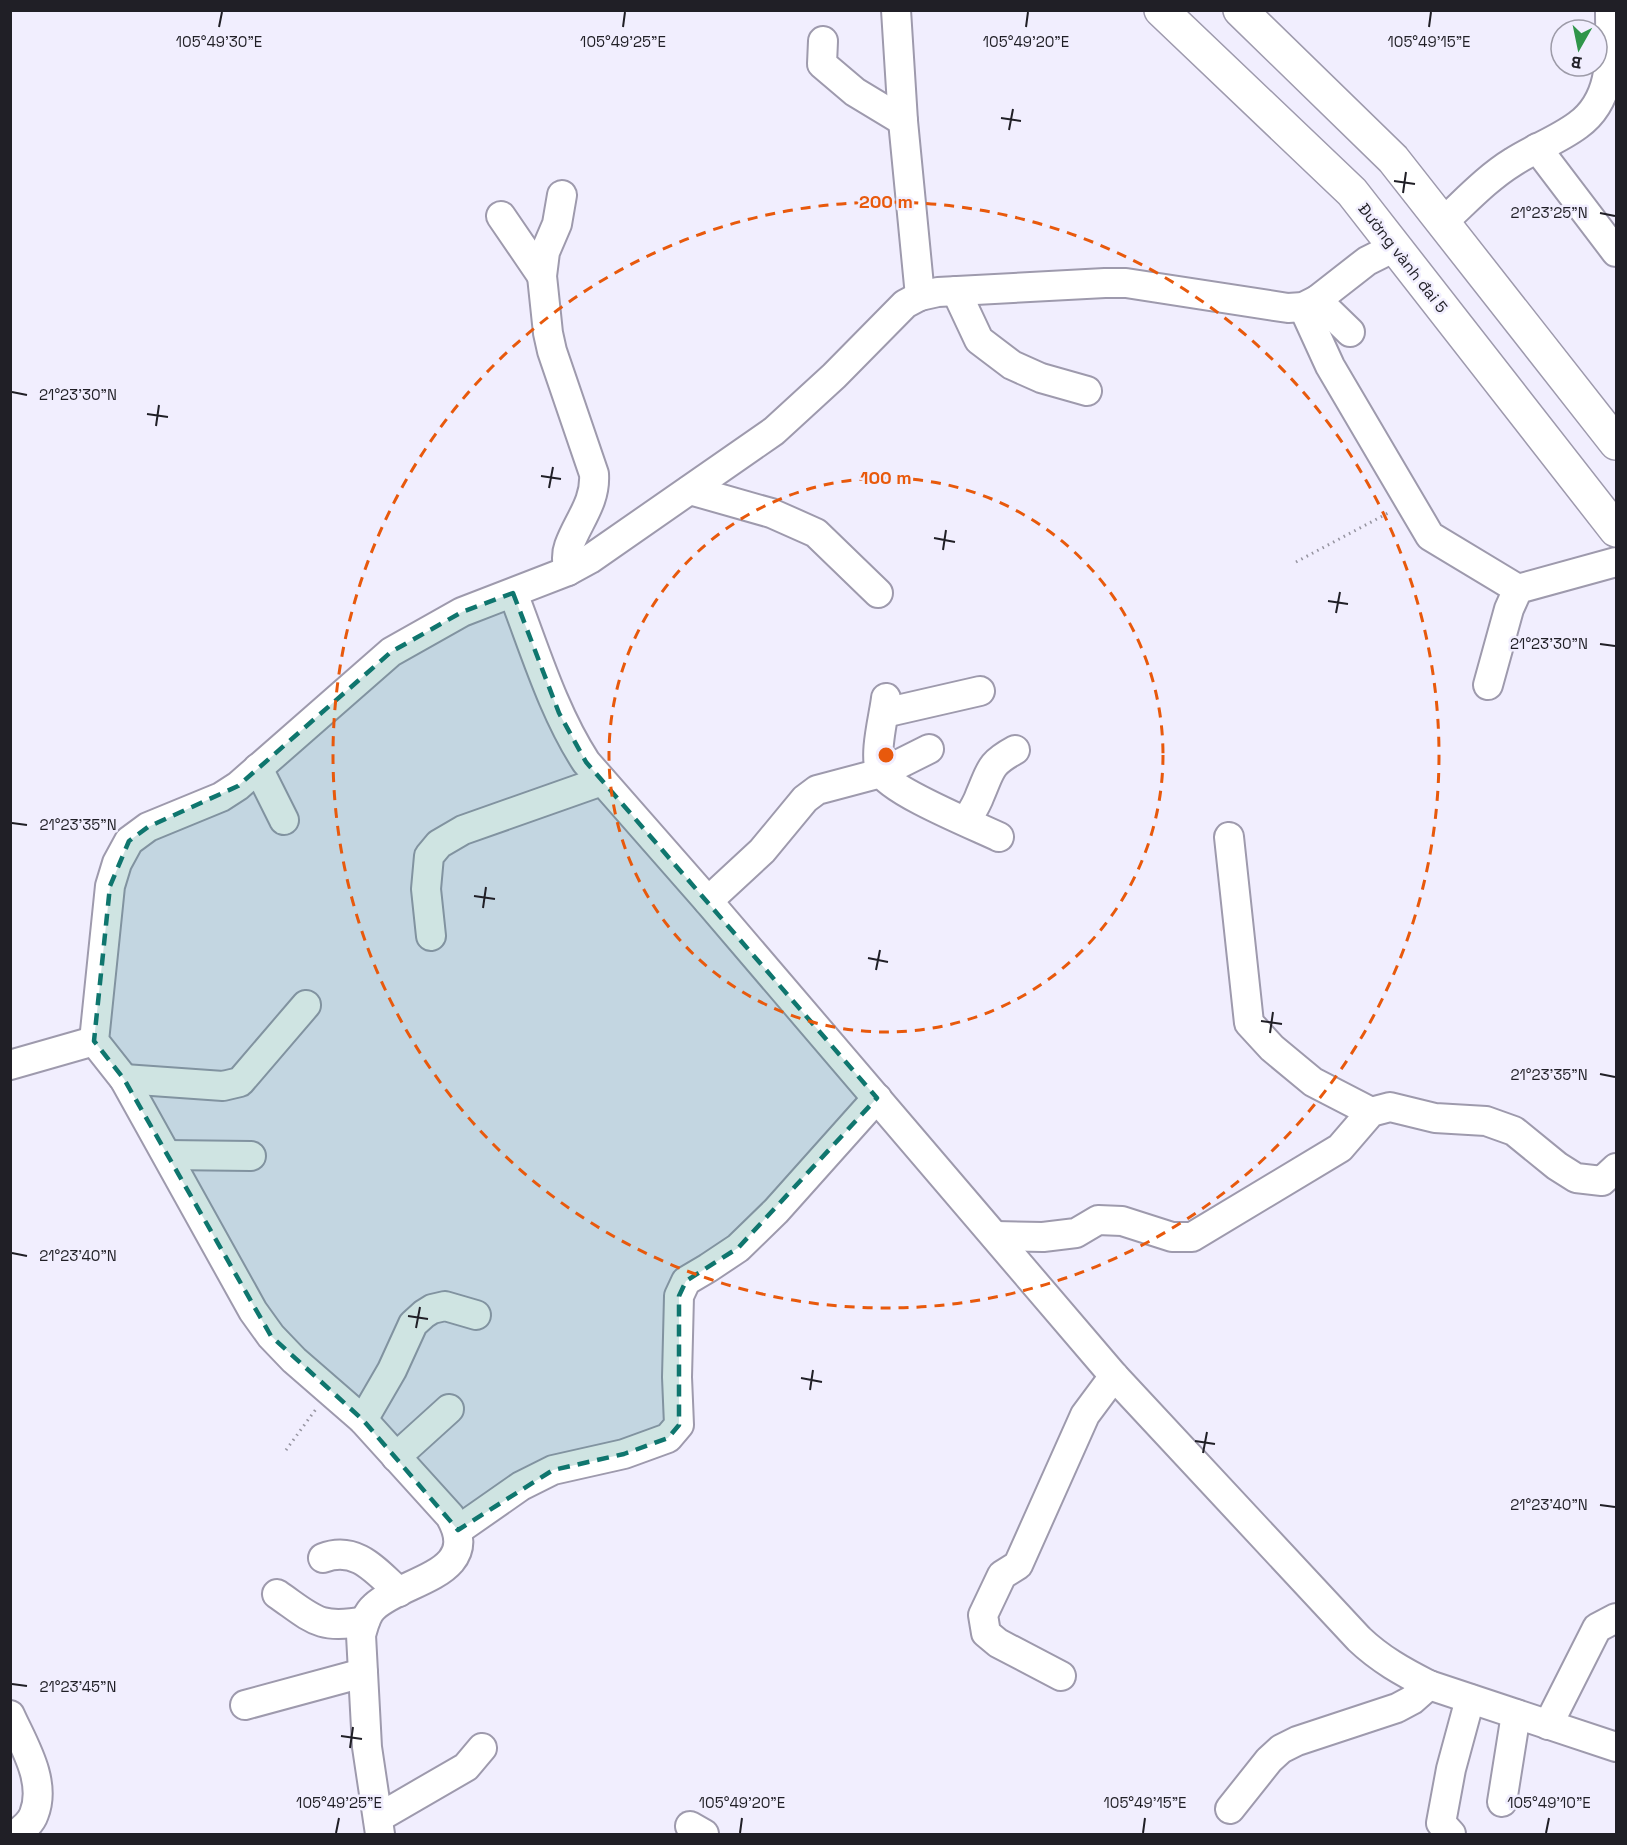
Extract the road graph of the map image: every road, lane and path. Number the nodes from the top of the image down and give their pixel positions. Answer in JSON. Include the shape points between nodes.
{"nodes":[{"id":1,"x":896,"y":10,"type":"edge"},
{"id":2,"x":1161,"y":10,"type":"edge"},
{"id":3,"x":1240,"y":10,"type":"edge"},
{"id":4,"x":1610,"y":10,"type":"edge"},
{"id":5,"x":823,"y":42,"type":"dead end"},
{"id":6,"x":903,"y":122,"type":"junction"},
{"id":7,"x":1537,"y":148,"type":"junction"},
{"id":8,"x":562,"y":195,"type":"dead end"},
{"id":9,"x":501,"y":216,"type":"dead end"},
{"id":10,"x":1443,"y":222,"type":"junction"},
{"id":11,"x":1395,"y":247,"type":"junction"},
{"id":12,"x":1617,"y":252,"type":"edge"},
{"id":13,"x":543,"y":276,"type":"junction"},
{"id":14,"x":956,"y":291,"type":"junction"},
{"id":15,"x":920,"y":296,"type":"junction"},
{"id":16,"x":1310,"y":304,"type":"junction"},
{"id":17,"x":1350,"y":332,"type":"dead end"},
{"id":18,"x":1087,"y":391,"type":"dead end"},
{"id":19,"x":1617,"y":443,"type":"edge"},
{"id":20,"x":690,"y":490,"type":"junction"},
{"id":21,"x":1410,"y":502,"type":"junction"},
{"id":22,"x":1617,"y":530,"type":"edge"},
{"id":23,"x":1296,"y":562,"type":"dead end"},
{"id":24,"x":1617,"y":562,"type":"edge"},
{"id":25,"x":568,"y":571,"type":"junction"},
{"id":26,"x":1518,"y":589,"type":"junction"},
{"id":27,"x":513,"y":593,"type":"junction"},
{"id":28,"x":878,"y":593,"type":"dead end"},
{"id":29,"x":1488,"y":685,"type":"dead end"},
{"id":30,"x":980,"y":691,"type":"dead end"},
{"id":31,"x":929,"y":749,"type":"dead end"},
{"id":32,"x":1015,"y":750,"type":"dead end"},
{"id":33,"x":258,"y":768,"type":"junction"},
{"id":34,"x":881,"y":773,"type":"junction"},
{"id":35,"x":602,"y":781,"type":"junction"},
{"id":36,"x":284,"y":820,"type":"dead end"},
{"id":37,"x":966,"y":821,"type":"junction"},
{"id":38,"x":999,"y":837,"type":"dead end"},
{"id":39,"x":1229,"y":837,"type":"dead end"},
{"id":40,"x":708,"y":901,"type":"junction"},
{"id":41,"x":431,"y":936,"type":"dead end"},
{"id":42,"x":306,"y":1005,"type":"dead end"},
{"id":43,"x":93,"y":1041,"type":"junction"},
{"id":44,"x":10,"y":1065,"type":"edge"},
{"id":45,"x":124,"y":1079,"type":"junction"},
{"id":46,"x":877,"y":1098,"type":"junction"},
{"id":47,"x":1371,"y":1112,"type":"junction"},
{"id":48,"x":167,"y":1155,"type":"junction"},
{"id":49,"x":250,"y":1156,"type":"dead end"},
{"id":50,"x":1617,"y":1168,"type":"edge"},
{"id":51,"x":995,"y":1236,"type":"junction"},
{"id":52,"x":476,"y":1315,"type":"dead end"},
{"id":53,"x":1114,"y":1376,"type":"junction"},
{"id":54,"x":329,"y":1390,"type":"junction"},
{"id":55,"x":449,"y":1409,"type":"dead end"},
{"id":56,"x":363,"y":1420,"type":"junction"},
{"id":57,"x":286,"y":1450,"type":"dead end"},
{"id":58,"x":396,"y":1457,"type":"junction"},
{"id":59,"x":458,"y":1530,"type":"junction"},
{"id":60,"x":323,"y":1558,"type":"dead end"},
{"id":61,"x":399,"y":1592,"type":"junction"},
{"id":62,"x":277,"y":1594,"type":"dead end"},
{"id":63,"x":1617,"y":1618,"type":"edge"},
{"id":64,"x":364,"y":1621,"type":"junction"},
{"id":65,"x":363,"y":1673,"type":"junction"},
{"id":66,"x":1061,"y":1676,"type":"dead end"},
{"id":67,"x":1429,"y":1685,"type":"junction"},
{"id":68,"x":1470,"y":1699,"type":"junction"},
{"id":69,"x":245,"y":1705,"type":"dead end"},
{"id":70,"x":1516,"y":1714,"type":"junction"},
{"id":71,"x":10,"y":1715,"type":"edge"},
{"id":72,"x":1548,"y":1725,"type":"junction"},
{"id":73,"x":1617,"y":1747,"type":"edge"},
{"id":74,"x":482,"y":1748,"type":"dead end"},
{"id":75,"x":1502,"y":1802,"type":"dead end"},
{"id":76,"x":1230,"y":1809,"type":"dead end"},
{"id":77,"x":379,"y":1826,"type":"edge"},
{"id":78,"x":16,"y":1834,"type":"edge"},
{"id":79,"x":1450,"y":1834,"type":"edge"}],
"edges":[{"from":1,"to":6,"type":"street"},
{"from":2,"to":11,"type":"main road","name":"Đường vành đai 5","via":[[1352,192]]},
{"from":3,"to":10,"type":"main road","via":[[1393,159]]},
{"from":4,"to":7,"type":"street","via":[[1610,65],[1605,88],[1593,111],[1578,125]]},
{"from":5,"to":6,"type":"street","via":[[822,64],[855,92]]},
{"from":6,"to":15,"type":"street"},
{"from":7,"to":10,"type":"street","via":[[1500,170]]},
{"from":7,"to":12,"type":"street"},
{"from":8,"to":13,"type":"street","via":[[557,224],[545,252]]},
{"from":9,"to":13,"type":"street"},
{"from":10,"to":19,"type":"main road"},
{"from":11,"to":16,"type":"street","via":[[1367,261]]},
{"from":11,"to":22,"type":"main road","name":"Đường vành đai 5"},
{"from":13,"to":25,"type":"street","via":[[552,351],[594,474],[591,500],[568,548]]},
{"from":14,"to":15,"type":"street"},
{"from":14,"to":16,"type":"street","via":[[1105,283],[1288,308]]},
{"from":14,"to":18,"type":"street","via":[[978,340],[1012,365]]},
{"from":15,"to":20,"type":"street","via":[[905,304],[774,431]]},
{"from":16,"to":17,"type":"street"},
{"from":16,"to":21,"type":"street","via":[[1330,366]]},
{"from":20,"to":25,"type":"street"},
{"from":20,"to":28,"type":"street","via":[[771,513],[816,533]]},
{"from":21,"to":23,"type":"path"},
{"from":21,"to":26,"type":"street","via":[[1430,536]]},
{"from":24,"to":26,"type":"street"},
{"from":25,"to":27,"type":"street"},
{"from":26,"to":29,"type":"street"},
{"from":27,"to":33,"type":"street","via":[[462,612],[391,652]]},
{"from":27,"to":35,"type":"street","via":[[571,739]]},
{"from":30,"to":34,"type":"street","via":[[885,706],[878,758]]},
{"from":31,"to":34,"type":"street"},
{"from":32,"to":37,"type":"street","via":[[989,770]]},
{"from":33,"to":36,"type":"street"},
{"from":33,"to":43,"type":"street","via":[[221,796],[148,826],[129,842],[110,886]]},
{"from":34,"to":37,"type":"street","via":[[905,792]]},
{"from":34,"to":40,"type":"street","via":[[817,790],[762,851]]},
{"from":35,"to":40,"type":"street"},
{"from":35,"to":41,"type":"street","via":[[463,830],[439,844],[429,856],[426,889]]},
{"from":37,"to":38,"type":"street"},
{"from":39,"to":47,"type":"street","via":[[1249,1023],[1313,1082]]},
{"from":40,"to":46,"type":"street"},
{"from":42,"to":45,"type":"street","via":[[240,1082],[223,1086]]},
{"from":43,"to":44,"type":"street"},
{"from":43,"to":45,"type":"street"},
{"from":45,"to":48,"type":"street"},
{"from":46,"to":51,"type":"street"},
{"from":46,"to":59,"type":"street","via":[[738,1248],[686,1281],[679,1296],[679,1425],[668,1438],[624,1454],[553,1470],[521,1486]]},
{"from":47,"to":50,"type":"street","via":[[1390,1107],[1435,1118],[1486,1120],[1514,1131],[1576,1178],[1602,1181]]},
{"from":47,"to":51,"type":"street","via":[[1340,1148],[1192,1237],[1172,1237],[1122,1221],[1098,1220],[1076,1233]]},
{"from":48,"to":49,"type":"street"},
{"from":48,"to":54,"type":"street","via":[[253,1311],[271,1336]]},
{"from":51,"to":53,"type":"street"},
{"from":52,"to":56,"type":"street","via":[[446,1306],[432,1309],[413,1324]]},
{"from":53,"to":66,"type":"street","via":[[1085,1415],[1018,1564],[1002,1575],[983,1615],[986,1633],[998,1644]]},
{"from":53,"to":67,"type":"street","via":[[1359,1639],[1378,1657]]},
{"from":54,"to":56,"type":"street"},
{"from":54,"to":57,"type":"path"},
{"from":55,"to":58,"type":"street"},
{"from":56,"to":58,"type":"street"},
{"from":58,"to":59,"type":"street"},
{"from":59,"to":61,"type":"street","via":[[454,1557],[442,1570]]},
{"from":60,"to":61,"type":"street","via":[[344,1554],[364,1560]]},
{"from":61,"to":64,"type":"street","via":[[373,1607]]},
{"from":62,"to":64,"type":"street","via":[[318,1622],[342,1626]]},
{"from":63,"to":72,"type":"street","via":[[1597,1628]]},
{"from":64,"to":65,"type":"street"},
{"from":65,"to":69,"type":"street"},
{"from":65,"to":77,"type":"street","via":[[367,1747]]},
{"from":67,"to":68,"type":"street"},
{"from":67,"to":76,"type":"street","via":[[1397,1708],[1281,1749]]},
{"from":68,"to":70,"type":"street"},
{"from":68,"to":79,"type":"street","via":[[1451,1769],[1442,1823]]},
{"from":70,"to":72,"type":"street"},
{"from":70,"to":75,"type":"street"},
{"from":71,"to":78,"type":"street","via":[[34,1771],[37,1792],[34,1815]]},
{"from":72,"to":73,"type":"street"},
{"from":74,"to":77,"type":"street","via":[[466,1767]]}]}
